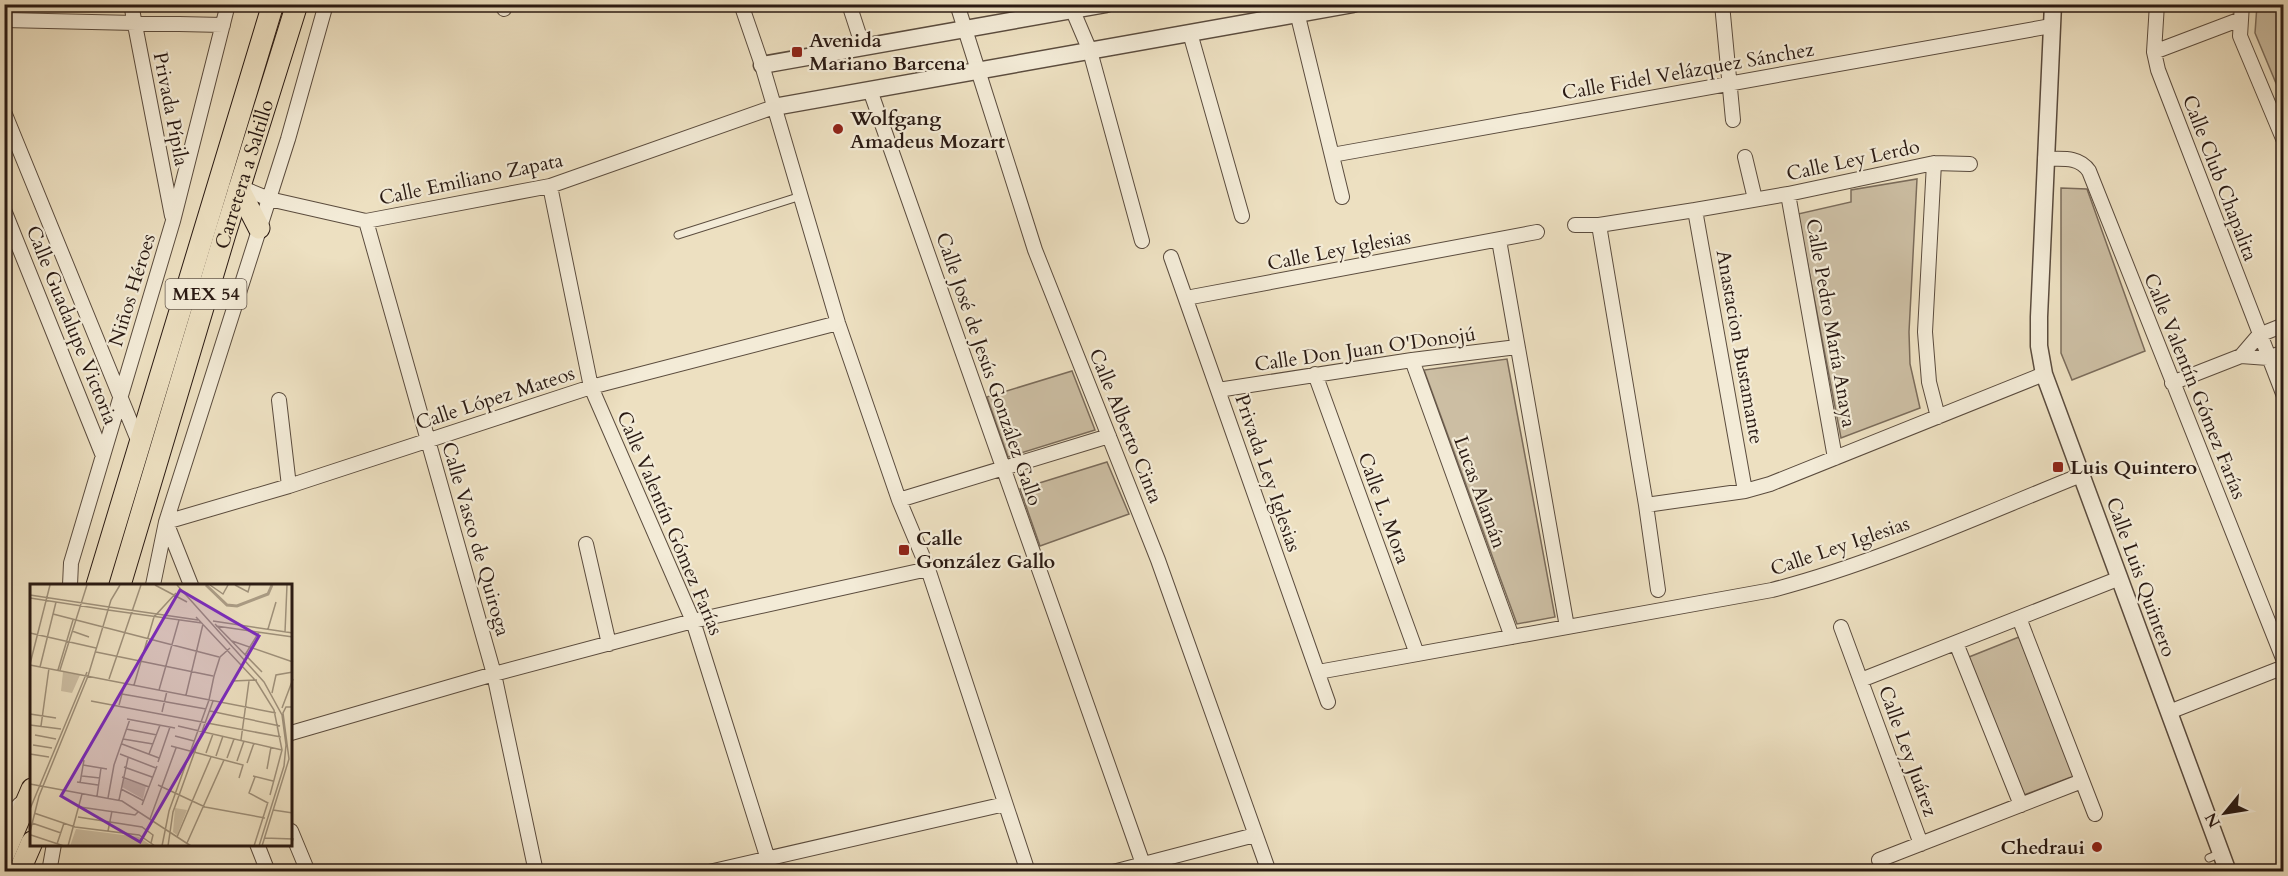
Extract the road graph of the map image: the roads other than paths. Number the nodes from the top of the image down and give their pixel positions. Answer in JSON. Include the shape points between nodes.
{"nodes":[{"id":1,"x":131,"y":4,"type":"edge"},
{"id":2,"x":228,"y":4,"type":"edge"},
{"id":3,"x":273,"y":4,"type":"edge"},
{"id":4,"x":297,"y":4,"type":"edge"},
{"id":5,"x":326,"y":4,"type":"edge"},
{"id":6,"x":741,"y":4,"type":"edge"},
{"id":7,"x":849,"y":4,"type":"edge"},
{"id":8,"x":957,"y":4,"type":"edge"},
{"id":9,"x":1106,"y":4,"type":"edge"},
{"id":10,"x":1353,"y":4,"type":"edge"},
{"id":11,"x":1722,"y":4,"type":"edge"},
{"id":12,"x":2053,"y":4,"type":"edge"},
{"id":13,"x":2157,"y":4,"type":"edge"},
{"id":14,"x":1071,"y":8,"type":"edge"},
{"id":15,"x":1296,"y":9,"type":"edge"},
{"id":16,"x":2242,"y":12,"type":"edge"},
{"id":17,"x":4,"y":20,"type":"edge"},
{"id":18,"x":135,"y":23,"type":"junction"},
{"id":19,"x":223,"y":25,"type":"junction"},
{"id":20,"x":2051,"y":26,"type":"junction"},
{"id":21,"x":965,"y":29,"type":"junction"},
{"id":22,"x":1190,"y":33,"type":"junction"},
{"id":23,"x":863,"y":47,"type":"junction"},
{"id":24,"x":1090,"y":51,"type":"junction"},
{"id":25,"x":2154,"y":52,"type":"junction"},
{"id":26,"x":762,"y":65,"type":"junction"},
{"id":27,"x":978,"y":71,"type":"junction"},
{"id":28,"x":1729,"y":84,"type":"junction"},
{"id":29,"x":870,"y":90,"type":"junction"},
{"id":30,"x":774,"y":107,"type":"junction"},
{"id":31,"x":4,"y":112,"type":"edge"},
{"id":32,"x":1733,"y":120,"type":"dead end"},
{"id":33,"x":2283,"y":141,"type":"edge"},
{"id":34,"x":1332,"y":155,"type":"junction"},
{"id":35,"x":1745,"y":157,"type":"dead end"},
{"id":36,"x":2045,"y":159,"type":"junction"},
{"id":37,"x":1934,"y":163,"type":"junction"},
{"id":38,"x":1970,"y":164,"type":"dead end"},
{"id":39,"x":550,"y":186,"type":"junction"},
{"id":40,"x":239,"y":188,"type":"junction"},
{"id":41,"x":1788,"y":194,"type":"junction"},
{"id":42,"x":801,"y":196,"type":"junction"},
{"id":43,"x":1342,"y":197,"type":"dead end"},
{"id":44,"x":269,"y":199,"type":"junction"},
{"id":45,"x":1755,"y":199,"type":"junction"},
{"id":46,"x":4,"y":210,"type":"edge"},
{"id":47,"x":1695,"y":210,"type":"junction"},
{"id":48,"x":1242,"y":216,"type":"dead end"},
{"id":49,"x":173,"y":221,"type":"junction"},
{"id":50,"x":366,"y":221,"type":"junction"},
{"id":51,"x":1575,"y":225,"type":"dead end"},
{"id":52,"x":1599,"y":225,"type":"junction"},
{"id":53,"x":260,"y":228,"type":"junction"},
{"id":54,"x":1536,"y":232,"type":"dead end"},
{"id":55,"x":678,"y":235,"type":"dead end"},
{"id":56,"x":1499,"y":240,"type":"junction"},
{"id":57,"x":1142,"y":241,"type":"dead end"},
{"id":58,"x":1171,"y":257,"type":"dead end"},
{"id":59,"x":1186,"y":298,"type":"junction"},
{"id":60,"x":838,"y":323,"type":"junction"},
{"id":61,"x":2283,"y":325,"type":"edge"},
{"id":62,"x":2259,"y":335,"type":"junction"},
{"id":63,"x":1517,"y":347,"type":"junction"},
{"id":64,"x":2283,"y":352,"type":"edge"},
{"id":65,"x":2241,"y":356,"type":"junction"},
{"id":66,"x":2268,"y":358,"type":"junction"},
{"id":67,"x":1412,"y":360,"type":"junction"},
{"id":68,"x":1315,"y":374,"type":"junction"},
{"id":69,"x":2044,"y":374,"type":"junction"},
{"id":70,"x":2172,"y":383,"type":"junction"},
{"id":71,"x":591,"y":387,"type":"junction"},
{"id":72,"x":1218,"y":390,"type":"junction"},
{"id":73,"x":2283,"y":396,"type":"edge"},
{"id":74,"x":120,"y":397,"type":"junction"},
{"id":75,"x":279,"y":400,"type":"dead end"},
{"id":76,"x":1938,"y":417,"type":"junction"},
{"id":77,"x":1108,"y":436,"type":"junction"},
{"id":78,"x":428,"y":440,"type":"junction"},
{"id":79,"x":140,"y":445,"type":"junction"},
{"id":80,"x":103,"y":456,"type":"junction"},
{"id":81,"x":1835,"y":458,"type":"junction"},
{"id":82,"x":1002,"y":468,"type":"junction"},
{"id":83,"x":2081,"y":475,"type":"junction"},
{"id":84,"x":289,"y":486,"type":"junction"},
{"id":85,"x":1745,"y":491,"type":"junction"},
{"id":86,"x":899,"y":500,"type":"junction"},
{"id":87,"x":1646,"y":505,"type":"junction"},
{"id":88,"x":166,"y":522,"type":"junction"},
{"id":89,"x":586,"y":544,"type":"dead end"},
{"id":90,"x":928,"y":569,"type":"junction"},
{"id":91,"x":157,"y":570,"type":"junction"},
{"id":92,"x":2120,"y":578,"type":"junction"},
{"id":93,"x":70,"y":584,"type":"edge"},
{"id":94,"x":97,"y":584,"type":"edge"},
{"id":95,"x":120,"y":584,"type":"edge"},
{"id":96,"x":153,"y":584,"type":"edge"},
{"id":97,"x":162,"y":584,"type":"edge"},
{"id":98,"x":192,"y":584,"type":"edge"},
{"id":99,"x":1658,"y":590,"type":"dead end"},
{"id":100,"x":2019,"y":618,"type":"junction"},
{"id":101,"x":693,"y":621,"type":"junction"},
{"id":102,"x":1567,"y":627,"type":"junction"},
{"id":103,"x":1841,"y":627,"type":"dead end"},
{"id":104,"x":1512,"y":637,"type":"junction"},
{"id":105,"x":1956,"y":643,"type":"junction"},
{"id":106,"x":609,"y":644,"type":"junction"},
{"id":107,"x":1417,"y":654,"type":"junction"},
{"id":108,"x":2283,"y":661,"type":"edge"},
{"id":109,"x":2283,"y":667,"type":"edge"},
{"id":110,"x":1317,"y":672,"type":"junction"},
{"id":111,"x":494,"y":674,"type":"junction"},
{"id":112,"x":1861,"y":680,"type":"junction"},
{"id":113,"x":1328,"y":702,"type":"dead end"},
{"id":114,"x":2169,"y":712,"type":"junction"},
{"id":115,"x":292,"y":733,"type":"edge"},
{"id":116,"x":2082,"y":781,"type":"junction"},
{"id":117,"x":30,"y":791,"type":"edge"},
{"id":118,"x":1005,"y":804,"type":"junction"},
{"id":119,"x":2021,"y":805,"type":"junction"},
{"id":120,"x":2095,"y":814,"type":"dead end"},
{"id":121,"x":10,"y":815,"type":"edge"},
{"id":122,"x":292,"y":833,"type":"edge"},
{"id":123,"x":1255,"y":835,"type":"junction"},
{"id":124,"x":1921,"y":844,"type":"junction"},
{"id":125,"x":30,"y":846,"type":"edge"},
{"id":126,"x":54,"y":846,"type":"edge"},
{"id":127,"x":258,"y":846,"type":"edge"},
{"id":128,"x":4,"y":854,"type":"edge"},
{"id":129,"x":767,"y":857,"type":"junction"},
{"id":130,"x":1879,"y":860,"type":"dead end"},
{"id":131,"x":1143,"y":864,"type":"junction"},
{"id":132,"x":19,"y":872,"type":"edge"},
{"id":133,"x":49,"y":872,"type":"edge"},
{"id":134,"x":268,"y":872,"type":"edge"},
{"id":135,"x":308,"y":872,"type":"edge"},
{"id":136,"x":536,"y":872,"type":"edge"},
{"id":137,"x":709,"y":872,"type":"edge"},
{"id":138,"x":772,"y":872,"type":"edge"},
{"id":139,"x":1028,"y":872,"type":"edge"},
{"id":140,"x":1113,"y":872,"type":"edge"},
{"id":141,"x":1269,"y":872,"type":"edge"},
{"id":142,"x":2228,"y":872,"type":"edge"}],
"edges":[{"from":1,"to":18,"type":"street","name":"Privada Pípila"},
{"from":2,"to":19,"type":"street","name":"Niños Héroes"},
{"from":3,"to":79,"type":"main road","name":"Carretera a Saltillo","number":"MEX 54"},
{"from":4,"to":40,"type":"main road","name":"Carretera a Saltillo","number":"MEX 54"},
{"from":5,"to":44,"type":"street"},
{"from":6,"to":26,"type":"street"},
{"from":7,"to":23,"type":"street"},
{"from":8,"to":21,"type":"street","name":"Calle Alberto Cinta"},
{"from":9,"to":14,"type":"street"},
{"from":10,"to":15,"type":"street"},
{"from":11,"to":28,"type":"street"},
{"from":12,"to":20,"type":"street","name":"Calle Luis Quintero"},
{"from":13,"to":25,"type":"street","name":"Calle Club Chapalita"},
{"from":14,"to":21,"type":"street"},
{"from":14,"to":24,"type":"street"},
{"from":15,"to":22,"type":"street"},
{"from":15,"to":34,"type":"street"},
{"from":16,"to":25,"type":"street"},
{"from":16,"to":33,"type":"street","via":[[2240,36]]},
{"from":17,"to":18,"type":"street"},
{"from":18,"to":19,"type":"street"},
{"from":18,"to":49,"type":"street","name":"Privada Pípila"},
{"from":19,"to":49,"type":"street","name":"Niños Héroes"},
{"from":20,"to":28,"type":"street","name":"Calle Fidel Velázquez Sánchez"},
{"from":20,"to":36,"type":"street","name":"Calle Luis Quintero"},
{"from":21,"to":23,"type":"street"},
{"from":21,"to":27,"type":"street","name":"Calle Alberto Cinta"},
{"from":22,"to":24,"type":"street"},
{"from":22,"to":48,"type":"street"},
{"from":23,"to":26,"type":"street"},
{"from":24,"to":27,"type":"street"},
{"from":24,"to":57,"type":"street"},
{"from":25,"to":62,"type":"street","name":"Calle Club Chapalita"},
{"from":26,"to":30,"type":"street"},
{"from":27,"to":29,"type":"street"},
{"from":27,"to":77,"type":"street","name":"Calle Alberto Cinta","via":[[1035,250]]},
{"from":28,"to":32,"type":"street"},
{"from":28,"to":34,"type":"street","name":"Calle Fidel Velázquez Sánchez"},
{"from":29,"to":30,"type":"street"},
{"from":29,"to":82,"type":"street","name":"Calle José de Jesús González Gallo"},
{"from":30,"to":39,"type":"street","name":"Calle Emiliano Zapata"},
{"from":30,"to":42,"type":"street"},
{"from":31,"to":74,"type":"street","name":"Calle Guadalupe Victoria"},
{"from":34,"to":43,"type":"street"},
{"from":35,"to":45,"type":"street"},
{"from":36,"to":69,"type":"street","name":"Calle Luis Quintero","via":[[2038,317]]},
{"from":36,"to":70,"type":"street","name":"Calle Valentín Gómez Farías","via":[[2077,160],[2089,171]]},
{"from":37,"to":38,"type":"street"},
{"from":37,"to":41,"type":"street","name":"Calle Ley Lerdo"},
{"from":37,"to":76,"type":"street","name":"Calle Ley Lerdo","via":[[1925,332],[1929,382]]},
{"from":39,"to":50,"type":"street","name":"Calle Emiliano Zapata"},
{"from":39,"to":71,"type":"street","name":"Calle Valentín Gómez Farías"},
{"from":40,"to":44,"type":"street","name":"Calle Emiliano Zapata"},
{"from":40,"to":53,"type":"main road"},
{"from":40,"to":95,"type":"main road","name":"Carretera a Saltillo","number":"MEX 54"},
{"from":41,"to":45,"type":"street","name":"Calle Ley Lerdo"},
{"from":41,"to":81,"type":"street","name":"Calle Pedro María Anaya"},
{"from":42,"to":55,"type":"lane"},
{"from":42,"to":60,"type":"street"},
{"from":44,"to":50,"type":"street","name":"Calle Emiliano Zapata"},
{"from":44,"to":53,"type":"street"},
{"from":45,"to":47,"type":"street","name":"Calle Ley Lerdo"},
{"from":46,"to":80,"type":"street","name":"Calle Guadalupe Victoria"},
{"from":47,"to":52,"type":"street","name":"Calle Ley Lerdo"},
{"from":47,"to":85,"type":"street","name":"Anastacion Bustamante"},
{"from":49,"to":74,"type":"street","name":"Niños Héroes"},
{"from":50,"to":78,"type":"street","name":"Calle Vasco de Quiroga"},
{"from":51,"to":52,"type":"street","name":"Calle Ley Lerdo"},
{"from":52,"to":87,"type":"street"},
{"from":53,"to":88,"type":"street"},
{"from":54,"to":56,"type":"street","name":"Calle Ley Iglesias"},
{"from":56,"to":59,"type":"street","name":"Calle Ley Iglesias"},
{"from":56,"to":63,"type":"street"},
{"from":58,"to":59,"type":"street","name":"Privada Ley Iglesias"},
{"from":59,"to":72,"type":"street","name":"Privada Ley Iglesias"},
{"from":60,"to":71,"type":"street","name":"Calle López Mateos"},
{"from":60,"to":86,"type":"street"},
{"from":61,"to":62,"type":"street"},
{"from":62,"to":65,"type":"street"},
{"from":62,"to":66,"type":"street","name":"Calle Club Chapalita"},
{"from":63,"to":67,"type":"street","name":"Calle Don Juan O'Donojú"},
{"from":63,"to":102,"type":"street"},
{"from":64,"to":66,"type":"street"},
{"from":65,"to":66,"type":"street"},
{"from":65,"to":70,"type":"street"},
{"from":66,"to":73,"type":"street","name":"Calle Club Chapalita"},
{"from":67,"to":68,"type":"street","name":"Calle Don Juan O'Donojú"},
{"from":67,"to":104,"type":"street","name":"Lucas Alamán"},
{"from":68,"to":72,"type":"street","name":"Calle Don Juan O'Donojú"},
{"from":68,"to":107,"type":"street","name":"Calle L. Mora"},
{"from":69,"to":76,"type":"street"},
{"from":69,"to":83,"type":"street","name":"Calle Luis Quintero"},
{"from":70,"to":108,"type":"street","name":"Calle Valentín Gómez Farías"},
{"from":71,"to":78,"type":"street","name":"Calle López Mateos"},
{"from":71,"to":101,"type":"street","name":"Calle Valentín Gómez Farías"},
{"from":72,"to":110,"type":"street","name":"Privada Ley Iglesias"},
{"from":74,"to":79,"type":"street","name":"Calle Guadalupe Victoria"},
{"from":74,"to":80,"type":"street","name":"Niños Héroes"},
{"from":75,"to":84,"type":"street"},
{"from":76,"to":81,"type":"street"},
{"from":77,"to":82,"type":"street"},
{"from":77,"to":123,"type":"street","name":"Calle Alberto Cinta","via":[[1158,560]]},
{"from":78,"to":84,"type":"street","name":"Calle López Mateos"},
{"from":78,"to":111,"type":"street","name":"Calle Vasco de Quiroga"},
{"from":79,"to":94,"type":"main road","name":"Carretera a Saltillo","number":"MEX 54"},
{"from":80,"to":93,"type":"street","name":"Niños Héroes","via":[[71,563]]},
{"from":81,"to":85,"type":"street"},
{"from":82,"to":86,"type":"street"},
{"from":82,"to":131,"type":"street","name":"Calle José de Jesús González Gallo"},
{"from":83,"to":92,"type":"street","name":"Calle Luis Quintero"},
{"from":83,"to":102,"type":"street","name":"Calle Ley Iglesias","via":[[1813,580]]},
{"from":84,"to":88,"type":"street","name":"Calle López Mateos"},
{"from":85,"to":87,"type":"street"},
{"from":86,"to":90,"type":"street"},
{"from":87,"to":99,"type":"street"},
{"from":88,"to":91,"type":"street"},
{"from":88,"to":98,"type":"street"},
{"from":89,"to":106,"type":"street"},
{"from":90,"to":101,"type":"street"},
{"from":90,"to":118,"type":"street"},
{"from":91,"to":96,"type":"street"},
{"from":91,"to":97,"type":"street"},
{"from":92,"to":100,"type":"street","name":"Calle Ley Juárez"},
{"from":92,"to":114,"type":"street","name":"Calle Luis Quintero"},
{"from":100,"to":105,"type":"street","name":"Calle Ley Juárez"},
{"from":100,"to":116,"type":"street"},
{"from":101,"to":106,"type":"street"},
{"from":101,"to":129,"type":"street","name":"Calle Valentín Gómez Farías"},
{"from":102,"to":104,"type":"street","name":"Calle Ley Iglesias"},
{"from":103,"to":112,"type":"street","name":"Calle Ley Juárez"},
{"from":104,"to":107,"type":"street","name":"Calle Ley Iglesias"},
{"from":105,"to":112,"type":"street","name":"Calle Ley Juárez"},
{"from":105,"to":119,"type":"street"},
{"from":106,"to":111,"type":"street"},
{"from":107,"to":110,"type":"street","name":"Calle Ley Iglesias"},
{"from":109,"to":114,"type":"street"},
{"from":110,"to":113,"type":"street","name":"Privada Ley Iglesias"},
{"from":111,"to":115,"type":"street"},
{"from":111,"to":136,"type":"street","name":"Calle Vasco de Quiroga"},
{"from":112,"to":124,"type":"street","name":"Calle Ley Juárez"},
{"from":114,"to":142,"type":"street","name":"Calle Luis Quintero","via":[[2215,856]]},
{"from":116,"to":119,"type":"street","name":"Calle Ley Juárez"},
{"from":116,"to":120,"type":"street"},
{"from":117,"to":121,"type":"main road"},
{"from":118,"to":129,"type":"street"},
{"from":118,"to":139,"type":"street"},
{"from":119,"to":124,"type":"street","name":"Calle Ley Juárez"},
{"from":121,"to":128,"type":"main road"},
{"from":122,"to":135,"type":"street"},
{"from":123,"to":131,"type":"street"},
{"from":123,"to":141,"type":"street","name":"Calle Alberto Cinta"},
{"from":124,"to":130,"type":"street"},
{"from":125,"to":132,"type":"main road"},
{"from":126,"to":133,"type":"street"},
{"from":127,"to":134,"type":"street"},
{"from":129,"to":137,"type":"street"},
{"from":129,"to":138,"type":"street","name":"Calle Valentín Gómez Farías"},
{"from":131,"to":140,"type":"street"}]}
